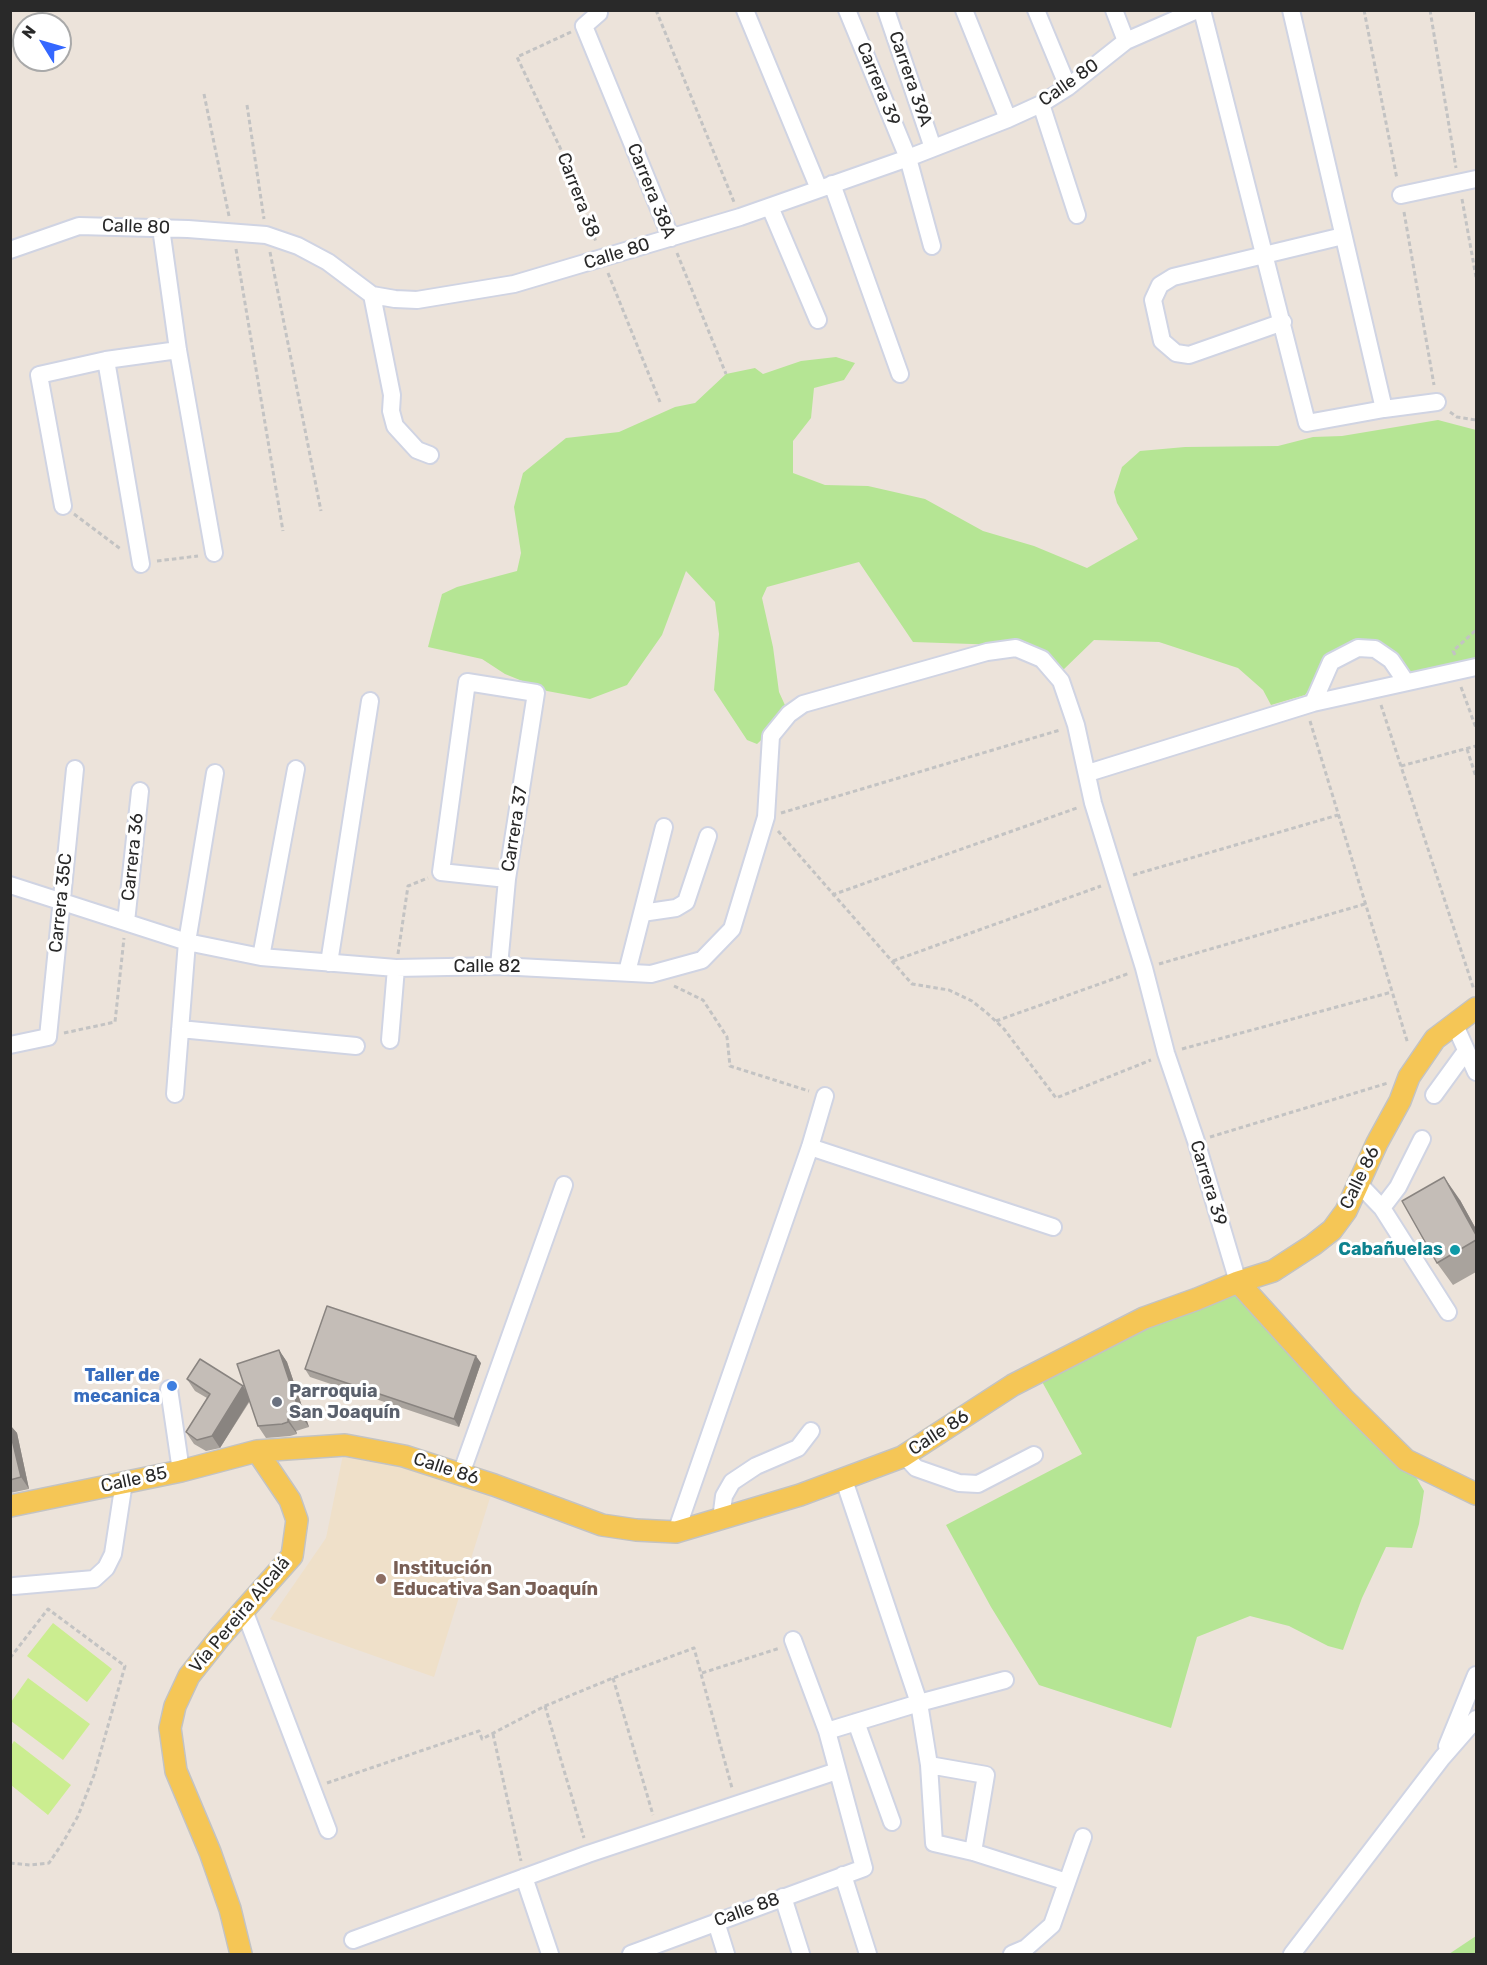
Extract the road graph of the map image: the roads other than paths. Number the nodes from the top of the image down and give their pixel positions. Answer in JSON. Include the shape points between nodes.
{"nodes":[{"id":1,"x":745,"y":10,"type":"edge"},
{"id":2,"x":847,"y":10,"type":"edge"},
{"id":3,"x":886,"y":10,"type":"edge"},
{"id":4,"x":964,"y":10,"type":"edge"},
{"id":5,"x":1036,"y":10,"type":"edge"},
{"id":6,"x":1114,"y":10,"type":"edge"},
{"id":7,"x":1197,"y":10,"type":"edge"},
{"id":8,"x":1202,"y":10,"type":"edge"},
{"id":9,"x":1291,"y":10,"type":"edge"},
{"id":10,"x":599,"y":13,"type":"dead end"},
{"id":11,"x":1126,"y":41,"type":"junction"},
{"id":12,"x":1068,"y":87,"type":"junction"},
{"id":13,"x":1041,"y":104,"type":"junction"},
{"id":14,"x":1008,"y":119,"type":"junction"},
{"id":15,"x":933,"y":148,"type":"junction"},
{"id":16,"x":908,"y":158,"type":"junction"},
{"id":17,"x":1476,"y":179,"type":"edge"},
{"id":18,"x":825,"y":186,"type":"junction"},
{"id":19,"x":1401,"y":195,"type":"dead end"},
{"id":20,"x":770,"y":207,"type":"junction"},
{"id":21,"x":1077,"y":215,"type":"dead end"},
{"id":22,"x":161,"y":228,"type":"junction"},
{"id":23,"x":1343,"y":236,"type":"junction"},
{"id":24,"x":671,"y":238,"type":"junction"},
{"id":25,"x":932,"y":246,"type":"dead end"},
{"id":26,"x":10,"y":250,"type":"edge"},
{"id":27,"x":1265,"y":256,"type":"junction"},
{"id":28,"x":372,"y":295,"type":"junction"},
{"id":29,"x":818,"y":320,"type":"dead end"},
{"id":30,"x":1283,"y":322,"type":"junction"},
{"id":31,"x":178,"y":350,"type":"junction"},
{"id":32,"x":106,"y":360,"type":"junction"},
{"id":33,"x":900,"y":374,"type":"dead end"},
{"id":34,"x":1437,"y":402,"type":"road end"},
{"id":35,"x":1384,"y":409,"type":"junction"},
{"id":36,"x":430,"y":455,"type":"dead end"},
{"id":37,"x":63,"y":506,"type":"road end"},
{"id":38,"x":214,"y":554,"type":"road end"},
{"id":39,"x":141,"y":564,"type":"road end"},
{"id":40,"x":1465,"y":670,"type":"edge"},
{"id":41,"x":1407,"y":682,"type":"junction"},
{"id":42,"x":370,"y":701,"type":"dead end"},
{"id":43,"x":1310,"y":705,"type":"junction"},
{"id":44,"x":789,"y":714,"type":"joint"},
{"id":45,"x":75,"y":769,"type":"dead end"},
{"id":46,"x":296,"y":769,"type":"dead end"},
{"id":47,"x":215,"y":773,"type":"dead end"},
{"id":48,"x":1088,"y":773,"type":"junction"},
{"id":49,"x":140,"y":791,"type":"dead end"},
{"id":50,"x":664,"y":827,"type":"dead end"},
{"id":51,"x":708,"y":836,"type":"dead end"},
{"id":52,"x":507,"y":879,"type":"junction"},
{"id":53,"x":10,"y":885,"type":"edge"},
{"id":54,"x":61,"y":903,"type":"junction"},
{"id":55,"x":642,"y":913,"type":"junction"},
{"id":56,"x":126,"y":922,"type":"junction"},
{"id":57,"x":186,"y":942,"type":"junction"},
{"id":58,"x":261,"y":957,"type":"junction"},
{"id":59,"x":329,"y":963,"type":"junction"},
{"id":60,"x":498,"y":966,"type":"junction"},
{"id":61,"x":396,"y":968,"type":"junction"},
{"id":62,"x":627,"y":972,"type":"junction"},
{"id":63,"x":1476,"y":1008,"type":"edge"},
{"id":64,"x":1454,"y":1023,"type":"junction"},
{"id":65,"x":180,"y":1029,"type":"junction"},
{"id":66,"x":390,"y":1040,"type":"dead end"},
{"id":67,"x":10,"y":1045,"type":"edge"},
{"id":68,"x":356,"y":1046,"type":"dead end"},
{"id":69,"x":1466,"y":1051,"type":"junction"},
{"id":70,"x":1476,"y":1072,"type":"edge"},
{"id":71,"x":175,"y":1094,"type":"dead end"},
{"id":72,"x":1434,"y":1095,"type":"dead end"},
{"id":73,"x":825,"y":1096,"type":"road end"},
{"id":74,"x":1422,"y":1139,"type":"dead end"},
{"id":75,"x":810,"y":1147,"type":"junction"},
{"id":76,"x":1359,"y":1184,"type":"junction"},
{"id":77,"x":564,"y":1185,"type":"dead end"},
{"id":78,"x":1382,"y":1208,"type":"junction"},
{"id":79,"x":1053,"y":1227,"type":"dead end"},
{"id":80,"x":1238,"y":1282,"type":"junction"},
{"id":81,"x":1448,"y":1312,"type":"dead end"},
{"id":82,"x":169,"y":1389,"type":"dead end"},
{"id":83,"x":811,"y":1431,"type":"dead end"},
{"id":84,"x":257,"y":1451,"type":"junction"},
{"id":85,"x":904,"y":1455,"type":"junction"},
{"id":86,"x":1034,"y":1455,"type":"dead end"},
{"id":87,"x":181,"y":1471,"type":"junction"},
{"id":88,"x":461,"y":1474,"type":"junction"},
{"id":89,"x":844,"y":1480,"type":"junction"},
{"id":90,"x":124,"y":1482,"type":"junction"},
{"id":91,"x":1476,"y":1494,"type":"edge"},
{"id":92,"x":10,"y":1506,"type":"edge"},
{"id":93,"x":721,"y":1519,"type":"junction"},
{"id":94,"x":676,"y":1532,"type":"junction"},
{"id":95,"x":14,"y":1586,"type":"dead end"},
{"id":96,"x":244,"y":1610,"type":"junction"},
{"id":97,"x":794,"y":1642,"type":"road end"},
{"id":98,"x":1476,"y":1675,"type":"edge"},
{"id":99,"x":1005,"y":1680,"type":"dead end"},
{"id":100,"x":919,"y":1703,"type":"junction"},
{"id":101,"x":1476,"y":1719,"type":"edge"},
{"id":102,"x":856,"y":1722,"type":"junction"},
{"id":103,"x":827,"y":1731,"type":"junction"},
{"id":104,"x":1442,"y":1758,"type":"junction"},
{"id":105,"x":930,"y":1765,"type":"junction"},
{"id":106,"x":837,"y":1772,"type":"junction"},
{"id":107,"x":892,"y":1822,"type":"dead end"},
{"id":108,"x":328,"y":1830,"type":"dead end"},
{"id":109,"x":1083,"y":1837,"type":"dead end"},
{"id":110,"x":973,"y":1852,"type":"junction"},
{"id":111,"x":843,"y":1875,"type":"junction"},
{"id":112,"x":524,"y":1877,"type":"junction"},
{"id":113,"x":1066,"y":1882,"type":"junction"},
{"id":114,"x":783,"y":1897,"type":"junction"},
{"id":115,"x":716,"y":1922,"type":"junction"},
{"id":116,"x":353,"y":1940,"type":"dead end"},
{"id":117,"x":241,"y":1954,"type":"edge"},
{"id":118,"x":550,"y":1954,"type":"edge"},
{"id":119,"x":631,"y":1954,"type":"edge"},
{"id":120,"x":726,"y":1954,"type":"edge"},
{"id":121,"x":801,"y":1954,"type":"edge"},
{"id":122,"x":868,"y":1954,"type":"edge"},
{"id":123,"x":1012,"y":1954,"type":"edge"},
{"id":124,"x":1292,"y":1954,"type":"edge"}],
"edges":[{"from":1,"to":18,"type":"street"},
{"from":2,"to":16,"type":"street","name":"Carrera 39"},
{"from":3,"to":15,"type":"street","name":"Carrera 39A"},
{"from":4,"to":14,"type":"street"},
{"from":5,"to":12,"type":"street"},
{"from":6,"to":11,"type":"street"},
{"from":7,"to":11,"type":"street","name":"Calle 80"},
{"from":8,"to":27,"type":"street"},
{"from":9,"to":23,"type":"street"},
{"from":10,"to":24,"type":"street","name":"Carrera 38A","via":[[584,26]]},
{"from":11,"to":12,"type":"street","name":"Calle 80"},
{"from":12,"to":13,"type":"street","name":"Calle 80"},
{"from":13,"to":14,"type":"street","name":"Calle 80"},
{"from":13,"to":21,"type":"street"},
{"from":14,"to":15,"type":"street","name":"Calle 80"},
{"from":15,"to":16,"type":"street","name":"Calle 80"},
{"from":16,"to":18,"type":"street","name":"Calle 80"},
{"from":16,"to":25,"type":"street","name":"Carrera 39"},
{"from":17,"to":19,"type":"street"},
{"from":18,"to":20,"type":"street","name":"Calle 80"},
{"from":18,"to":33,"type":"street"},
{"from":20,"to":24,"type":"street","name":"Calle 80"},
{"from":20,"to":29,"type":"street"},
{"from":22,"to":26,"type":"street","name":"Calle 80","via":[[79,226]]},
{"from":22,"to":28,"type":"street","name":"Calle 80","via":[[266,235],[328,262]]},
{"from":22,"to":31,"type":"street"},
{"from":23,"to":27,"type":"street"},
{"from":23,"to":35,"type":"street"},
{"from":24,"to":28,"type":"street","name":"Calle 80","via":[[514,284],[417,300]]},
{"from":27,"to":30,"type":"street"},
{"from":27,"to":30,"type":"street","via":[[1173,277],[1160,285],[1153,300],[1162,341],[1176,353],[1189,355]]},
{"from":28,"to":36,"type":"street","via":[[395,426],[417,450]]},
{"from":30,"to":35,"type":"street","via":[[1308,423]]},
{"from":31,"to":32,"type":"street"},
{"from":31,"to":38,"type":"street"},
{"from":32,"to":37,"type":"street","via":[[39,375]]},
{"from":32,"to":39,"type":"street"},
{"from":34,"to":35,"type":"street"},
{"from":40,"to":41,"type":"street"},
{"from":41,"to":43,"type":"street"},
{"from":41,"to":43,"type":"street","via":[[1391,660],[1375,649],[1358,648],[1331,662]]},
{"from":42,"to":59,"type":"street"},
{"from":43,"to":48,"type":"street"},
{"from":44,"to":48,"type":"street","name":"Carrera 39","via":[[803,704],[987,652],[1016,648],[1041,659],[1061,681]]},
{"from":44,"to":62,"type":"street","name":"Calle 82","via":[[771,736],[766,817],[732,929],[702,960],[651,974]]},
{"from":45,"to":54,"type":"street","name":"Carrera 35C"},
{"from":46,"to":58,"type":"street"},
{"from":47,"to":57,"type":"street"},
{"from":48,"to":80,"type":"street","name":"Carrera 39","via":[[1093,803],[1166,1053]]},
{"from":49,"to":56,"type":"street","name":"Carrera 36"},
{"from":50,"to":55,"type":"street"},
{"from":51,"to":55,"type":"street","via":[[686,902],[676,908]]},
{"from":52,"to":52,"type":"street","name":"Carrera 37","via":[[536,693],[467,682],[441,872]]},
{"from":52,"to":60,"type":"street","name":"Carrera 37"},
{"from":53,"to":54,"type":"street","name":"Calle 82"},
{"from":54,"to":56,"type":"street","name":"Calle 82"},
{"from":54,"to":67,"type":"street","name":"Carrera 35C","via":[[48,1036]]},
{"from":55,"to":62,"type":"street"},
{"from":56,"to":57,"type":"street","name":"Calle 82"},
{"from":57,"to":58,"type":"street","name":"Calle 82"},
{"from":57,"to":65,"type":"street"},
{"from":58,"to":59,"type":"street","name":"Calle 82"},
{"from":59,"to":61,"type":"street","name":"Calle 82"},
{"from":60,"to":61,"type":"street","name":"Calle 82"},
{"from":60,"to":62,"type":"street","name":"Calle 82"},
{"from":61,"to":66,"type":"street"},
{"from":63,"to":64,"type":"main road","name":"Calle 86"},
{"from":64,"to":69,"type":"street"},
{"from":64,"to":76,"type":"main road","name":"Calle 86","via":[[1409,1077]]},
{"from":65,"to":68,"type":"street"},
{"from":65,"to":71,"type":"street"},
{"from":69,"to":70,"type":"street"},
{"from":69,"to":72,"type":"street"},
{"from":73,"to":75,"type":"street"},
{"from":74,"to":78,"type":"street","via":[[1398,1187]]},
{"from":75,"to":79,"type":"street"},
{"from":75,"to":94,"type":"street"},
{"from":76,"to":78,"type":"street"},
{"from":76,"to":80,"type":"main road","name":"Calle 86","via":[[1346,1211],[1326,1235],[1273,1271]]},
{"from":77,"to":88,"type":"street"},
{"from":78,"to":81,"type":"street"},
{"from":80,"to":85,"type":"main road","name":"Calle 86","via":[[1144,1318],[1012,1385]]},
{"from":80,"to":91,"type":"main road","name":"Carrera 39","via":[[1344,1399],[1406,1460]]},
{"from":82,"to":87,"type":"street"},
{"from":83,"to":93,"type":"street","via":[[798,1448],[756,1466],[732,1482],[724,1496]]},
{"from":84,"to":87,"type":"main road","name":"Calle 85"},
{"from":84,"to":88,"type":"main road","name":"Calle 86","via":[[345,1445],[404,1456]]},
{"from":84,"to":96,"type":"main road","name":"Vía Pereira Alcalá","via":[[290,1500],[297,1520],[292,1556]]},
{"from":85,"to":86,"type":"street","via":[[916,1468],[959,1483],[978,1485]]},
{"from":85,"to":89,"type":"main road","name":"Calle 86"},
{"from":87,"to":90,"type":"main road","name":"Calle 85"},
{"from":88,"to":94,"type":"main road","name":"Calle 86","via":[[602,1525]]},
{"from":89,"to":93,"type":"main road","name":"Calle 86"},
{"from":89,"to":100,"type":"street"},
{"from":90,"to":92,"type":"main road","name":"Calle 85"},
{"from":90,"to":95,"type":"street","via":[[113,1554],[106,1568],[94,1579]]},
{"from":93,"to":94,"type":"main road","name":"Calle 86"},
{"from":96,"to":108,"type":"street"},
{"from":96,"to":117,"type":"main road","name":"Vía Pereira Alcalá","via":[[189,1676],[170,1728],[176,1771],[210,1852]]},
{"from":97,"to":103,"type":"street"},
{"from":98,"to":104,"type":"street"},
{"from":99,"to":100,"type":"street"},
{"from":100,"to":102,"type":"street"},
{"from":100,"to":105,"type":"street"},
{"from":101,"to":104,"type":"street"},
{"from":102,"to":103,"type":"street"},
{"from":102,"to":107,"type":"street"},
{"from":103,"to":106,"type":"street"},
{"from":104,"to":124,"type":"street"},
{"from":105,"to":110,"type":"street","via":[[934,1843]]},
{"from":105,"to":110,"type":"street","via":[[986,1775]]},
{"from":106,"to":111,"type":"street","name":"Calle 88","via":[[864,1868]]},
{"from":106,"to":112,"type":"street"},
{"from":109,"to":113,"type":"street"},
{"from":110,"to":113,"type":"street"},
{"from":111,"to":114,"type":"street","name":"Calle 88"},
{"from":111,"to":122,"type":"street"},
{"from":112,"to":116,"type":"street"},
{"from":112,"to":118,"type":"street"},
{"from":113,"to":123,"type":"street","via":[[1052,1925],[1026,1948]]},
{"from":114,"to":115,"type":"street","name":"Calle 88"},
{"from":114,"to":121,"type":"street"},
{"from":115,"to":119,"type":"street","name":"Calle 88"},
{"from":115,"to":120,"type":"street"}]}
